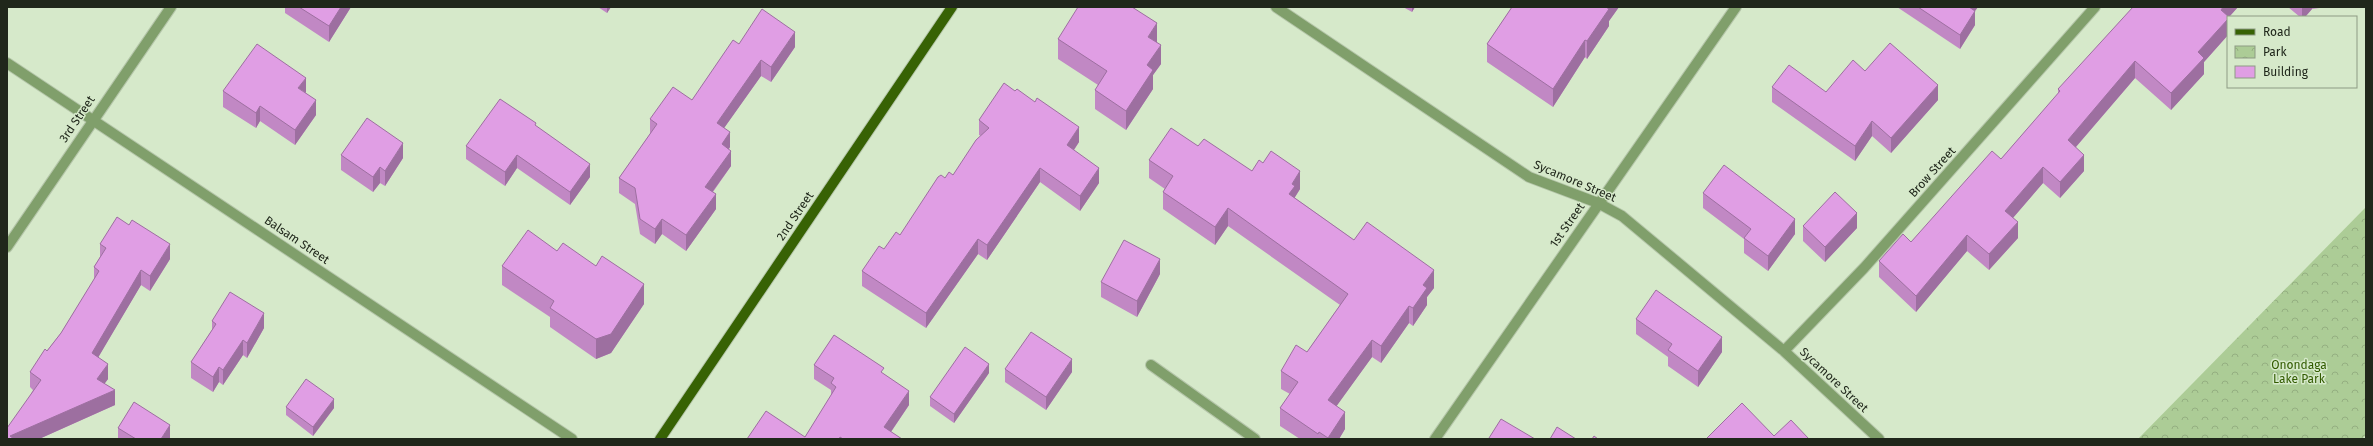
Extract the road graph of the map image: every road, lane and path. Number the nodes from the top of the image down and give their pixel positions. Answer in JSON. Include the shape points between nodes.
{"nodes":[{"id":1,"x":171,"y":7,"type":"edge"},
{"id":2,"x":952,"y":7,"type":"edge"},
{"id":3,"x":1276,"y":7,"type":"edge"},
{"id":4,"x":1736,"y":7,"type":"edge"},
{"id":5,"x":2095,"y":7,"type":"edge"},
{"id":6,"x":7,"y":62,"type":"edge"},
{"id":7,"x":92,"y":120,"type":"junction"},
{"id":8,"x":1598,"y":203,"type":"junction"},
{"id":9,"x":7,"y":247,"type":"edge"},
{"id":10,"x":1784,"y":350,"type":"junction"},
{"id":11,"x":1151,"y":365,"type":"dead end"},
{"id":12,"x":572,"y":439,"type":"edge"},
{"id":13,"x":660,"y":439,"type":"edge"},
{"id":14,"x":1255,"y":439,"type":"edge"},
{"id":15,"x":1435,"y":439,"type":"edge"},
{"id":16,"x":1879,"y":439,"type":"edge"}],
"edges":[{"from":1,"to":7,"type":"street","name":"3rd Street"},
{"from":2,"to":13,"type":"main road","name":"2nd Street"},
{"from":3,"to":8,"type":"street","name":"Sycamore Street","via":[[1529,177]]},
{"from":4,"to":8,"type":"street","name":"1st Street"},
{"from":5,"to":10,"type":"street","name":"Brow Street","via":[[1864,268]]},
{"from":6,"to":7,"type":"street","name":"Balsam Street"},
{"from":7,"to":9,"type":"street","name":"3rd Street"},
{"from":7,"to":12,"type":"street","name":"Balsam Street"},
{"from":8,"to":10,"type":"street","name":"Sycamore Street","via":[[1622,216]]},
{"from":8,"to":15,"type":"street","name":"1st Street"},
{"from":10,"to":16,"type":"street","name":"Sycamore Street"},
{"from":11,"to":14,"type":"street"}]}
